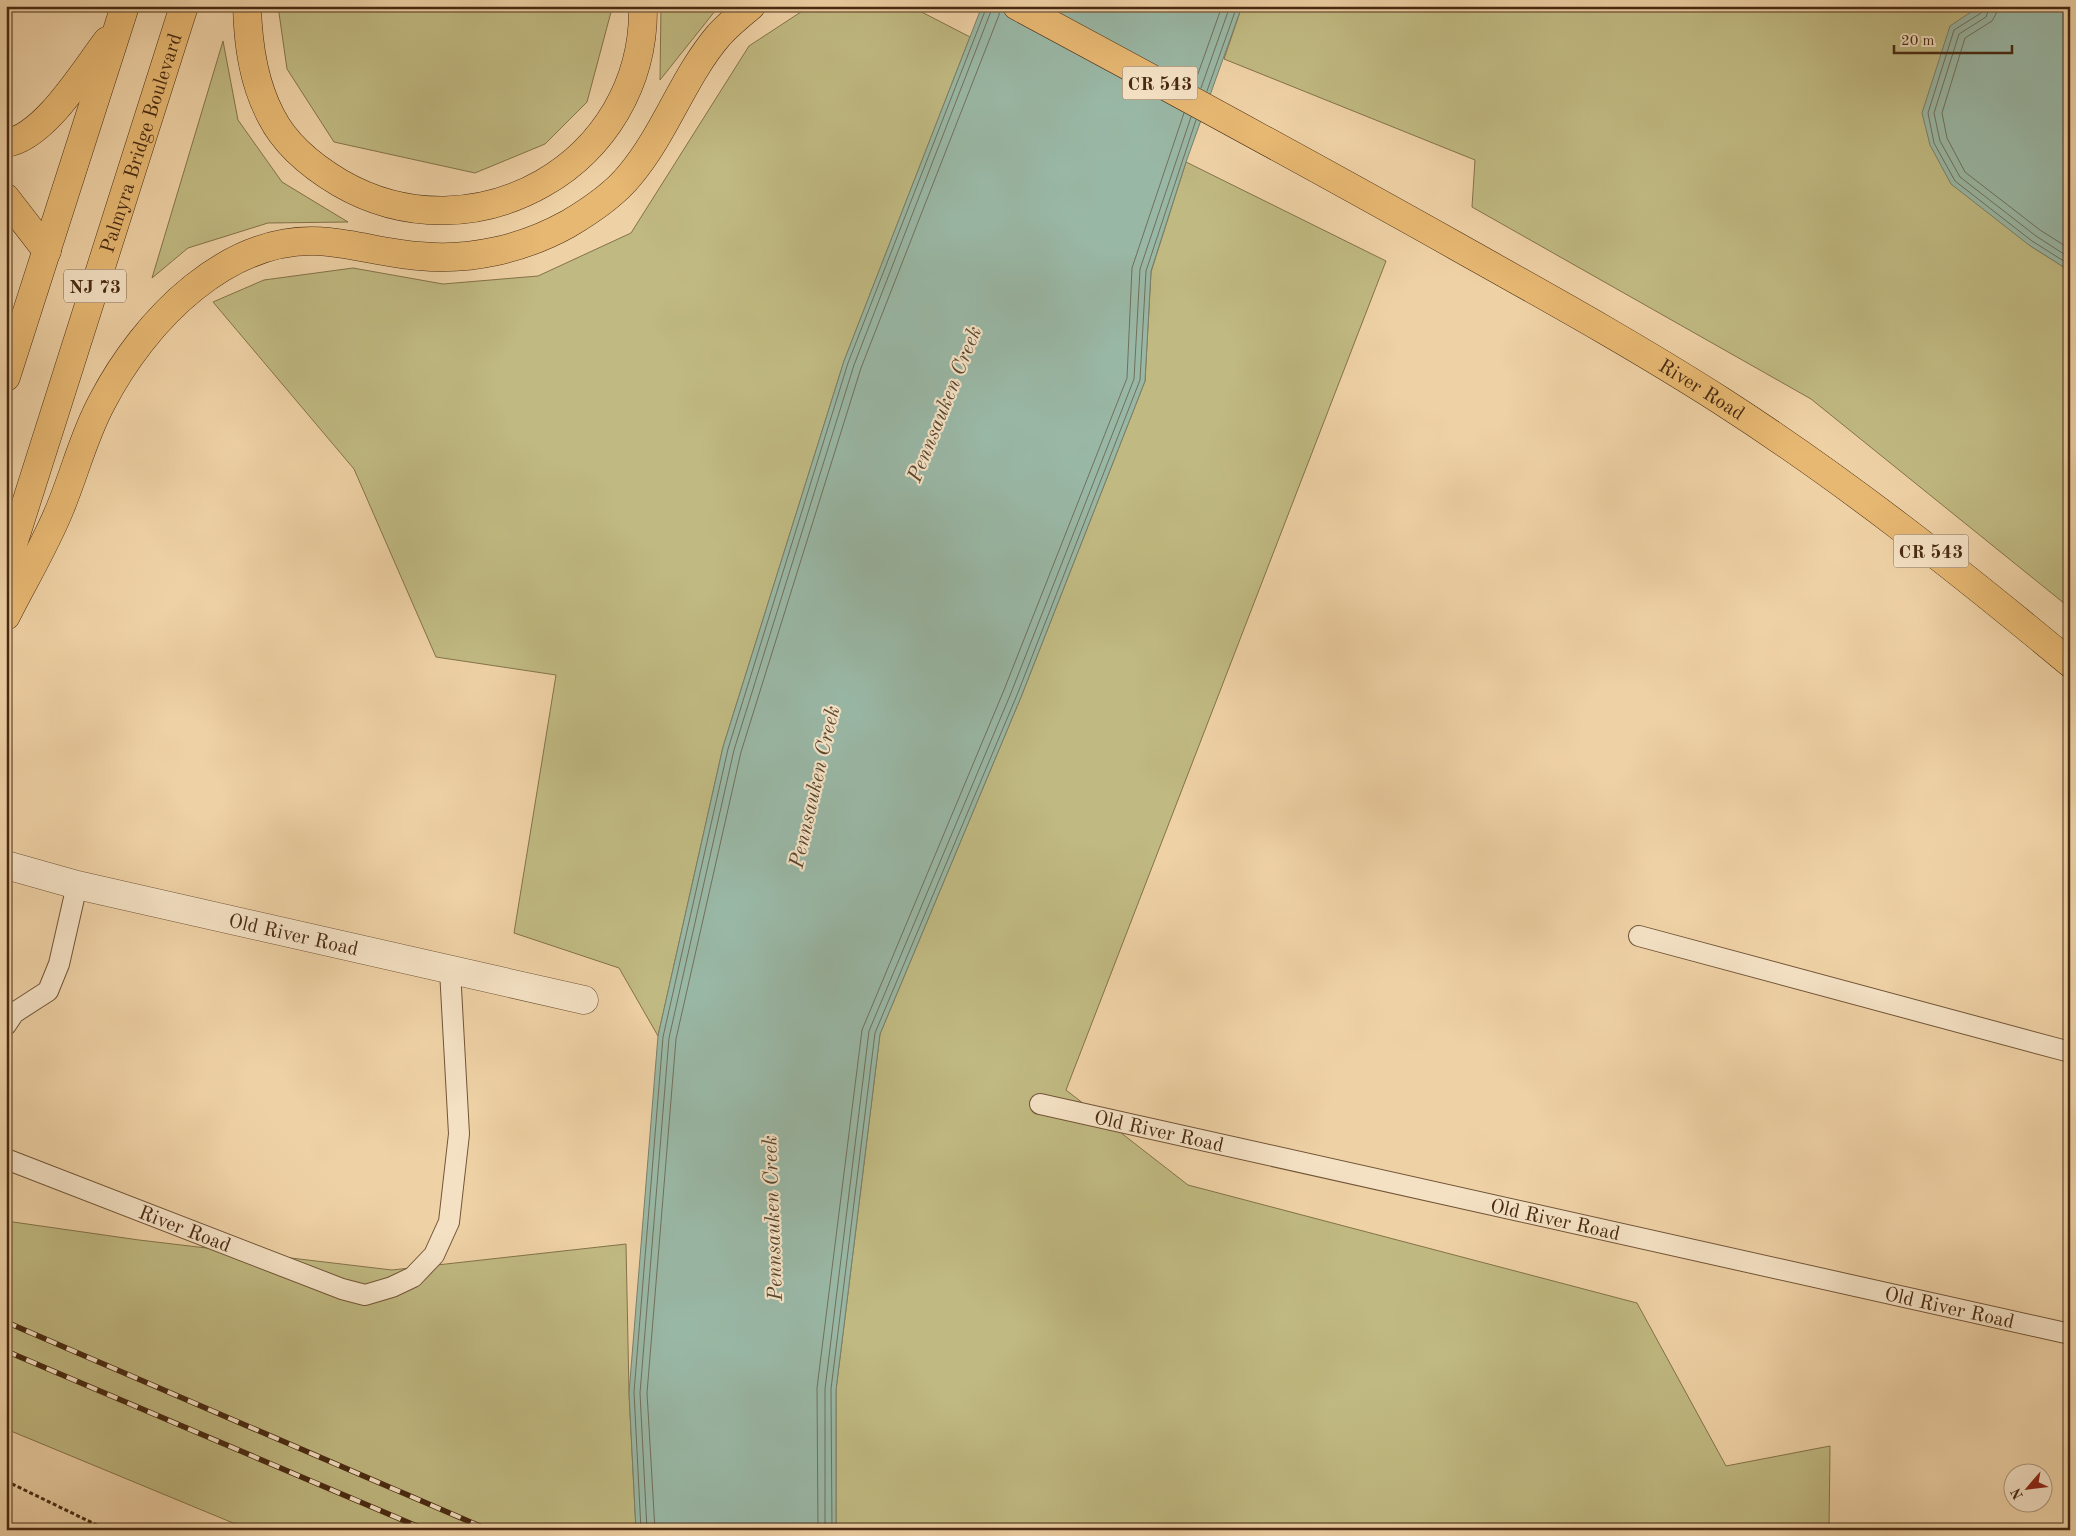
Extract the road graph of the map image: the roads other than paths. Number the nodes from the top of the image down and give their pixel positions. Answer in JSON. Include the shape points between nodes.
{"nodes":[{"id":1,"x":184,"y":6,"type":"edge"},
{"id":2,"x":247,"y":6,"type":"edge"},
{"id":3,"x":643,"y":6,"type":"edge"},
{"id":4,"x":751,"y":6,"type":"edge"},
{"id":5,"x":1017,"y":6,"type":"edge"},
{"id":6,"x":121,"y":16,"type":"edge"},
{"id":7,"x":6,"y":143,"type":"edge"},
{"id":8,"x":6,"y":198,"type":"edge"},
{"id":9,"x":47,"y":251,"type":"junction"},
{"id":10,"x":12,"y":339,"type":"edge"},
{"id":11,"x":6,"y":377,"type":"edge"},
{"id":12,"x":6,"y":566,"type":"edge"},
{"id":13,"x":6,"y":616,"type":"edge"},
{"id":14,"x":2070,"y":663,"type":"edge"},
{"id":15,"x":6,"y":865,"type":"edge"},
{"id":16,"x":76,"y":885,"type":"junction"},
{"id":17,"x":1639,"y":936,"type":"dead end"},
{"id":18,"x":450,"y":970,"type":"junction"},
{"id":19,"x":584,"y":1000,"type":"dead end"},
{"id":20,"x":6,"y":1025,"type":"edge"},
{"id":21,"x":2070,"y":1052,"type":"edge"},
{"id":22,"x":1040,"y":1104,"type":"dead end"},
{"id":23,"x":6,"y":1159,"type":"edge"},
{"id":24,"x":2070,"y":1334,"type":"edge"}],
"edges":[{"from":1,"to":12,"type":"main road","name":"Palmyra Bridge Boulevard","number":"NJ 73"},
{"from":2,"to":3,"type":"main road","via":[[248,43],[256,80],[271,116],[293,147],[323,173],[355,192],[386,203],[420,209],[461,210],[501,203],[532,190],[563,172],[588,150],[610,124],[626,94],[638,60]]},
{"from":4,"to":13,"type":"main road","via":[[704,55],[630,176],[589,211],[567,224],[543,236],[492,253],[444,258],[327,242],[301,242],[253,253],[200,282],[165,313],[102,401],[61,508]]},
{"from":5,"to":14,"type":"main road","name":"River Road","number":"CR 543","via":[[1304,160],[1602,328],[1721,401],[1787,444],[1889,519]]},
{"from":6,"to":7,"type":"main road","via":[[48,118],[36,130]]},
{"from":6,"to":9,"type":"main road","number":"NJ 73"},
{"from":8,"to":9,"type":"main road"},
{"from":9,"to":10,"type":"main road","number":"NJ 73"},
{"from":10,"to":11,"type":"main road","number":"NJ 73"},
{"from":15,"to":16,"type":"street","name":"Old River Road"},
{"from":16,"to":18,"type":"street","name":"Old River Road"},
{"from":16,"to":20,"type":"lane","via":[[59,964],[48,991],[14,1013]]},
{"from":17,"to":21,"type":"lane"},
{"from":18,"to":19,"type":"street","name":"Old River Road"},
{"from":18,"to":23,"type":"lane","name":"River Road","via":[[459,1134],[449,1222],[434,1254],[413,1277],[392,1287],[365,1294],[342,1289]]},
{"from":22,"to":24,"type":"lane","name":"Old River Road"}]}
